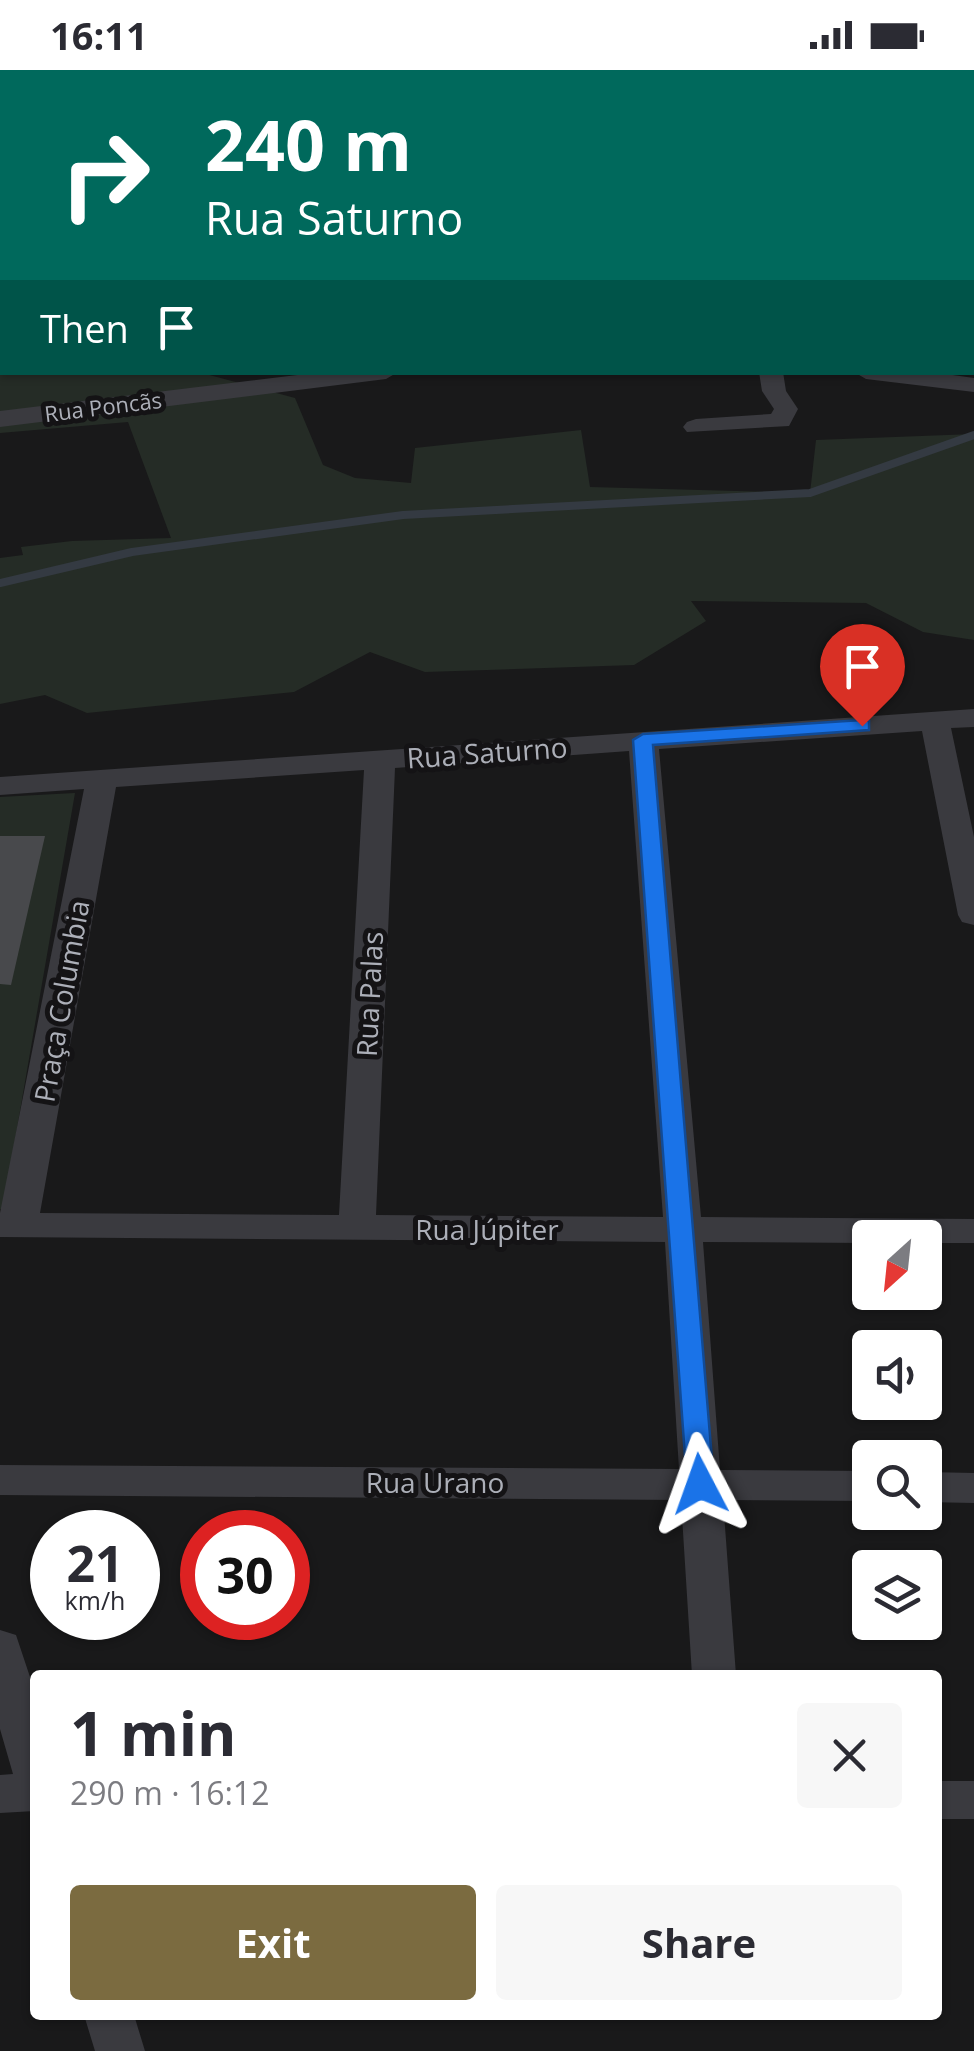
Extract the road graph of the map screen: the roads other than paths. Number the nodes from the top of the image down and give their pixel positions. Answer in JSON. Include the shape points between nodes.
{"nodes":[{"id":1,"x":361,"y":375,"type":"edge"},
{"id":2,"x":771,"y":375,"type":"edge"},
{"id":3,"x":889,"y":375,"type":"edge"},
{"id":4,"x":974,"y":386,"type":"edge"},
{"id":5,"x":0,"y":419,"type":"edge"},
{"id":6,"x":696,"y":427,"type":"dead end"},
{"id":7,"x":974,"y":718,"type":"edge"},
{"id":8,"x":935,"y":721,"type":"junction"},
{"id":9,"x":643,"y":740,"type":"junction"},
{"id":10,"x":380,"y":760,"type":"junction"},
{"id":11,"x":102,"y":778,"type":"junction"},
{"id":12,"x":0,"y":786,"type":"edge"},
{"id":13,"x":974,"y":915,"type":"edge"},
{"id":14,"x":10,"y":1225,"type":"edge"},
{"id":15,"x":357,"y":1228,"type":"junction"},
{"id":16,"x":684,"y":1230,"type":"junction"},
{"id":17,"x":974,"y":1231,"type":"edge"},
{"id":18,"x":0,"y":1480,"type":"edge"},
{"id":19,"x":700,"y":1484,"type":"junction"},
{"id":20,"x":852,"y":1486,"type":"edge"},
{"id":21,"x":942,"y":1487,"type":"edge"},
{"id":22,"x":974,"y":1488,"type":"edge"},
{"id":23,"x":0,"y":1647,"type":"edge"},
{"id":24,"x":714,"y":1670,"type":"edge"},
{"id":25,"x":30,"y":1755,"type":"edge"},
{"id":26,"x":30,"y":1792,"type":"edge"},
{"id":27,"x":0,"y":1794,"type":"edge"},
{"id":28,"x":942,"y":1800,"type":"edge"},
{"id":29,"x":974,"y":1800,"type":"edge"},
{"id":30,"x":111,"y":2020,"type":"edge"},
{"id":31,"x":120,"y":2051,"type":"edge"}],
"edges":[{"from":1,"to":5,"type":"street","name":"Rua Poncãs"},
{"from":2,"to":6,"type":"street","via":[[786,408],[780,421]]},
{"from":3,"to":4,"type":"street"},
{"from":7,"to":8,"type":"street","name":"Rua Saturno"},
{"from":8,"to":9,"type":"street","name":"Rua Saturno"},
{"from":8,"to":13,"type":"street"},
{"from":9,"to":10,"type":"street","name":"Rua Saturno"},
{"from":9,"to":16,"type":"street"},
{"from":10,"to":11,"type":"street","name":"Rua Saturno"},
{"from":10,"to":15,"type":"street","name":"Rua Palas"},
{"from":11,"to":12,"type":"street","name":"Rua Saturno"},
{"from":11,"to":14,"type":"street","name":"Praça Columbia"},
{"from":14,"to":15,"type":"street","name":"Rua Júpiter"},
{"from":15,"to":16,"type":"street","name":"Rua Júpiter"},
{"from":16,"to":17,"type":"street","name":"Rua Júpiter"},
{"from":16,"to":19,"type":"street"},
{"from":18,"to":19,"type":"street","name":"Rua Urano"},
{"from":19,"to":20,"type":"street","name":"Rua Urano"},
{"from":19,"to":24,"type":"street"},
{"from":21,"to":22,"type":"street"},
{"from":23,"to":25,"type":"street"},
{"from":26,"to":27,"type":"street"},
{"from":28,"to":29,"type":"street"},
{"from":30,"to":31,"type":"street"}]}
